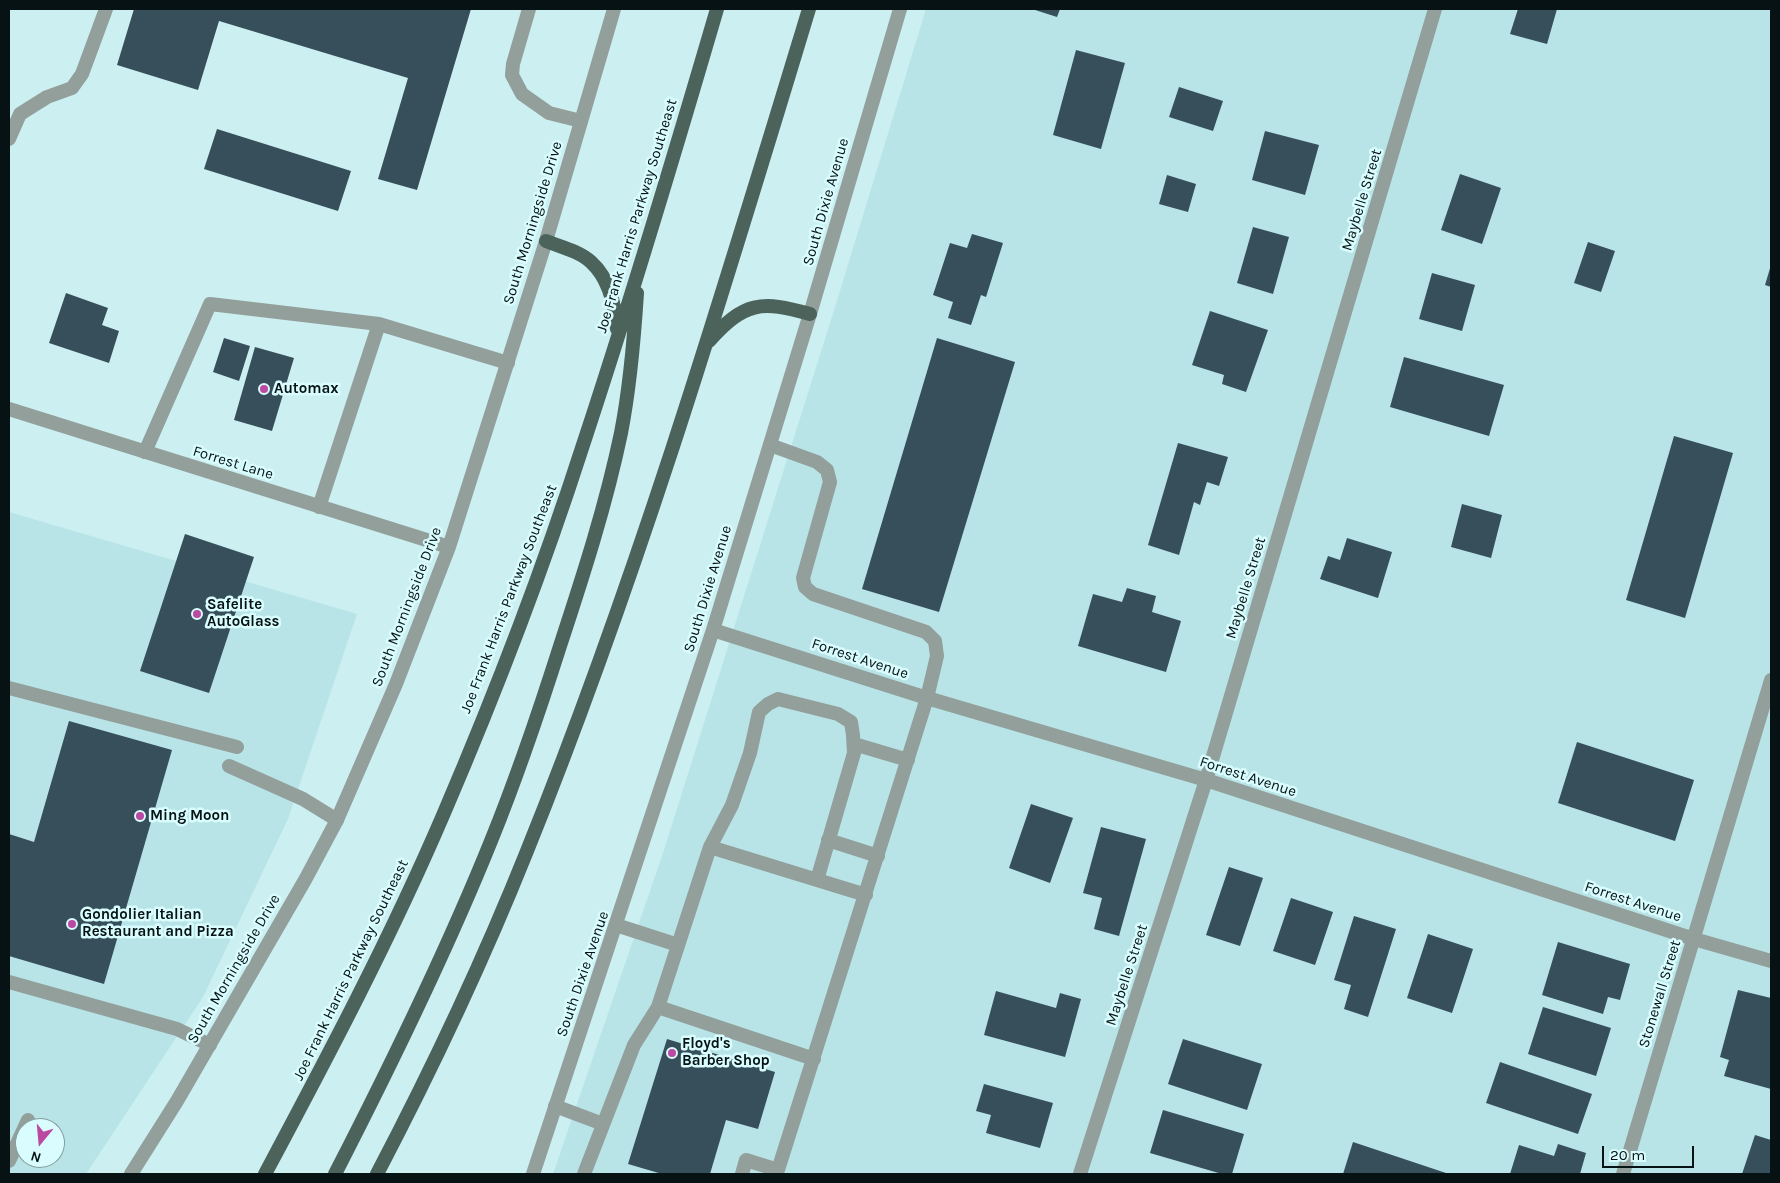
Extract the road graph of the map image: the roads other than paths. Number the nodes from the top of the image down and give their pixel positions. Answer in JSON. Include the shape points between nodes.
{"nodes":[{"id":1,"x":106,"y":9,"type":"edge"},
{"id":2,"x":529,"y":9,"type":"edge"},
{"id":3,"x":614,"y":9,"type":"edge"},
{"id":4,"x":717,"y":9,"type":"edge"},
{"id":5,"x":808,"y":9,"type":"edge"},
{"id":6,"x":900,"y":9,"type":"edge"},
{"id":7,"x":1435,"y":9,"type":"edge"},
{"id":8,"x":581,"y":121,"type":"junction"},
{"id":9,"x":9,"y":139,"type":"edge"},
{"id":10,"x":546,"y":241,"type":"junction"},
{"id":11,"x":639,"y":270,"type":"junction"},
{"id":12,"x":810,"y":314,"type":"junction"},
{"id":13,"x":379,"y":324,"type":"junction"},
{"id":14,"x":618,"y":336,"type":"junction"},
{"id":15,"x":707,"y":344,"type":"junction"},
{"id":16,"x":508,"y":363,"type":"junction"},
{"id":17,"x":9,"y":409,"type":"edge"},
{"id":18,"x":770,"y":445,"type":"junction"},
{"id":19,"x":145,"y":452,"type":"junction"},
{"id":20,"x":318,"y":507,"type":"junction"},
{"id":21,"x":449,"y":547,"type":"junction"},
{"id":22,"x":713,"y":630,"type":"junction"},
{"id":23,"x":1771,"y":680,"type":"edge"},
{"id":24,"x":9,"y":688,"type":"edge"},
{"id":25,"x":927,"y":698,"type":"junction"},
{"id":26,"x":854,"y":744,"type":"junction"},
{"id":27,"x":237,"y":748,"type":"dead end"},
{"id":28,"x":908,"y":760,"type":"junction"},
{"id":29,"x":229,"y":766,"type":"dead end"},
{"id":30,"x":1206,"y":780,"type":"junction"},
{"id":31,"x":337,"y":820,"type":"junction"},
{"id":32,"x":828,"y":840,"type":"junction"},
{"id":33,"x":710,"y":846,"type":"junction"},
{"id":34,"x":878,"y":856,"type":"junction"},
{"id":35,"x":817,"y":880,"type":"junction"},
{"id":36,"x":866,"y":895,"type":"junction"},
{"id":37,"x":616,"y":925,"type":"junction"},
{"id":38,"x":1694,"y":938,"type":"junction"},
{"id":39,"x":678,"y":945,"type":"junction"},
{"id":40,"x":1771,"y":961,"type":"edge"},
{"id":41,"x":9,"y":982,"type":"edge"},
{"id":42,"x":658,"y":1007,"type":"junction"},
{"id":43,"x":210,"y":1045,"type":"junction"},
{"id":44,"x":814,"y":1059,"type":"junction"},
{"id":45,"x":555,"y":1106,"type":"junction"},
{"id":46,"x":603,"y":1124,"type":"junction"},
{"id":47,"x":15,"y":1148,"type":"edge"},
{"id":48,"x":9,"y":1161,"type":"edge"},
{"id":49,"x":131,"y":1174,"type":"edge"},
{"id":50,"x":265,"y":1174,"type":"edge"},
{"id":51,"x":336,"y":1174,"type":"edge"},
{"id":52,"x":377,"y":1174,"type":"edge"},
{"id":53,"x":533,"y":1174,"type":"edge"},
{"id":54,"x":584,"y":1174,"type":"edge"},
{"id":55,"x":742,"y":1174,"type":"edge"},
{"id":56,"x":1080,"y":1174,"type":"edge"},
{"id":57,"x":1623,"y":1174,"type":"edge"}],
"edges":[{"from":1,"to":9,"type":"street","via":[[82,74],[72,88],[20,114]]},
{"from":2,"to":8,"type":"street","via":[[512,75],[522,94],[549,113]]},
{"from":3,"to":8,"type":"street","name":"South Morningside Drive"},
{"from":4,"to":11,"type":"main road","name":"Joe Frank Harris Parkway Southeast"},
{"from":5,"to":15,"type":"main road"},
{"from":6,"to":12,"type":"street","name":"South Dixie Avenue"},
{"from":7,"to":30,"type":"street","name":"Maybelle Street"},
{"from":8,"to":10,"type":"street","name":"South Morningside Drive"},
{"from":10,"to":14,"type":"main road","via":[[573,251],[591,262],[601,274],[616,312]]},
{"from":10,"to":16,"type":"street","name":"South Morningside Drive"},
{"from":11,"to":14,"type":"main road","name":"Joe Frank Harris Parkway Southeast"},
{"from":11,"to":51,"type":"main road","via":[[630,377],[621,432],[607,493],[536,720],[456,921]]},
{"from":12,"to":15,"type":"main road","via":[[774,305],[753,307],[734,317]]},
{"from":12,"to":18,"type":"street","name":"South Dixie Avenue"},
{"from":13,"to":16,"type":"street"},
{"from":13,"to":19,"type":"street","via":[[210,304]]},
{"from":13,"to":20,"type":"street"},
{"from":14,"to":50,"type":"main road","name":"Joe Frank Harris Parkway Southeast","via":[[543,562],[444,812],[386,941]]},
{"from":15,"to":52,"type":"main road","via":[[628,579],[526,852],[443,1043]]},
{"from":16,"to":21,"type":"street","name":"South Morningside Drive"},
{"from":17,"to":19,"type":"street","name":"Forrest Lane"},
{"from":18,"to":22,"type":"street","name":"South Dixie Avenue"},
{"from":18,"to":25,"type":"street","via":[[817,462],[827,470],[830,482],[803,578],[805,587],[813,594],[926,632],[935,641],[937,656]]},
{"from":19,"to":20,"type":"street","name":"Forrest Lane"},
{"from":20,"to":21,"type":"street","name":"Forrest Lane"},
{"from":21,"to":31,"type":"street","name":"South Morningside Drive","via":[[396,684]]},
{"from":22,"to":25,"type":"street","name":"Forrest Avenue"},
{"from":22,"to":37,"type":"street","name":"South Dixie Avenue"},
{"from":23,"to":38,"type":"street","name":"Stonewall Street"},
{"from":24,"to":27,"type":"street"},
{"from":25,"to":28,"type":"street"},
{"from":25,"to":30,"type":"street","name":"Forrest Avenue"},
{"from":26,"to":28,"type":"street"},
{"from":26,"to":32,"type":"street"},
{"from":26,"to":33,"type":"street","via":[[850,722],[838,714],[778,699],[768,704],[759,712],[750,753],[732,805]]},
{"from":28,"to":34,"type":"street"},
{"from":29,"to":31,"type":"street","via":[[303,799]]},
{"from":30,"to":38,"type":"street","name":"Forrest Avenue"},
{"from":30,"to":56,"type":"street","name":"Maybelle Street"},
{"from":31,"to":43,"type":"street","name":"South Morningside Drive"},
{"from":32,"to":34,"type":"street"},
{"from":32,"to":35,"type":"street"},
{"from":33,"to":35,"type":"street"},
{"from":33,"to":39,"type":"street"},
{"from":34,"to":36,"type":"street"},
{"from":35,"to":36,"type":"street"},
{"from":36,"to":44,"type":"street"},
{"from":37,"to":39,"type":"street"},
{"from":37,"to":45,"type":"street","name":"South Dixie Avenue"},
{"from":38,"to":40,"type":"street","name":"Forrest Avenue"},
{"from":38,"to":57,"type":"street","name":"Stonewall Street"},
{"from":39,"to":42,"type":"street"},
{"from":41,"to":43,"type":"street","via":[[177,1029]]},
{"from":42,"to":44,"type":"street"},
{"from":42,"to":46,"type":"street","via":[[634,1045]]},
{"from":43,"to":49,"type":"street","name":"South Morningside Drive"},
{"from":44,"to":55,"type":"street","via":[[778,1170],[746,1160]]},
{"from":45,"to":46,"type":"street"},
{"from":45,"to":53,"type":"street","name":"South Dixie Avenue"},
{"from":46,"to":54,"type":"street"},
{"from":47,"to":48,"type":"street"}]}
